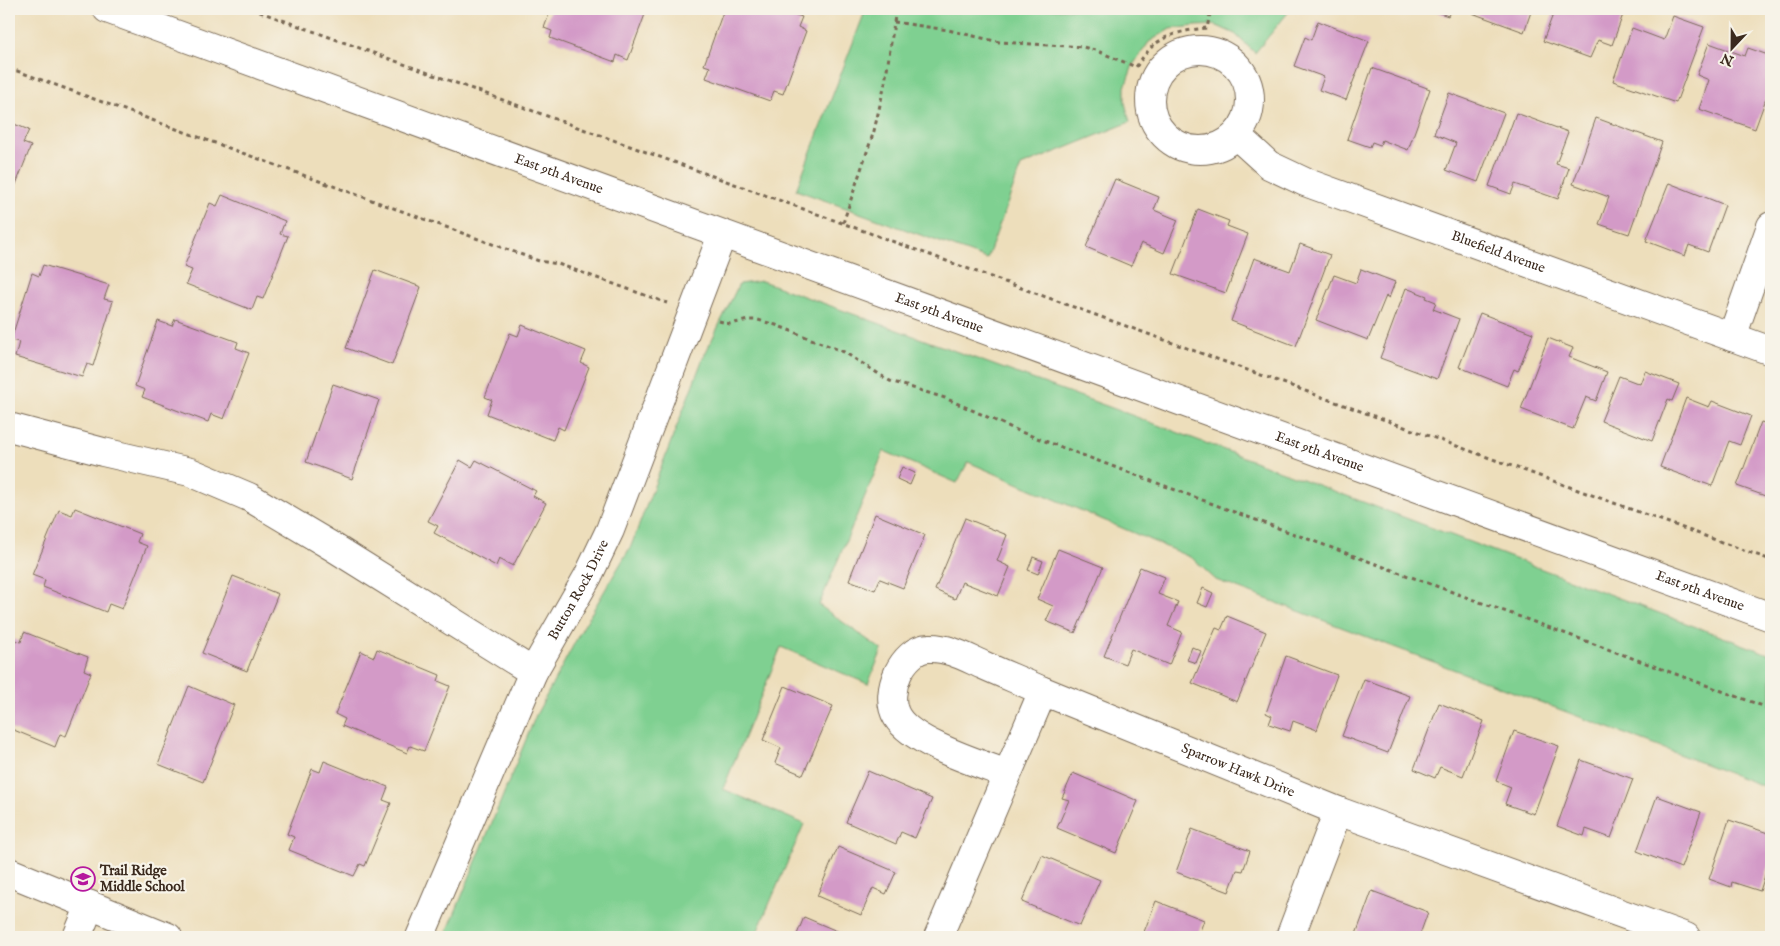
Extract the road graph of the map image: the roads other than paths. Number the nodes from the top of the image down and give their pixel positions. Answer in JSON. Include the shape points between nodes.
{"nodes":[{"id":1,"x":107,"y":9,"type":"edge"},
{"id":2,"x":1236,"y":135,"type":"dead end"},
{"id":3,"x":1771,"y":226,"type":"edge"},
{"id":4,"x":722,"y":235,"type":"junction"},
{"id":5,"x":1732,"y":337,"type":"junction"},
{"id":6,"x":1771,"y":352,"type":"edge"},
{"id":7,"x":9,"y":427,"type":"edge"},
{"id":8,"x":1771,"y":617,"type":"edge"},
{"id":9,"x":533,"y":672,"type":"junction"},
{"id":10,"x":1043,"y":691,"type":"junction"},
{"id":11,"x":1007,"y":774,"type":"junction"},
{"id":12,"x":1338,"y":811,"type":"junction"},
{"id":13,"x":9,"y":872,"type":"edge"},
{"id":14,"x":90,"y":905,"type":"junction"},
{"id":15,"x":77,"y":937,"type":"edge"},
{"id":16,"x":168,"y":937,"type":"edge"},
{"id":17,"x":420,"y":937,"type":"edge"},
{"id":18,"x":938,"y":937,"type":"edge"},
{"id":19,"x":1290,"y":937,"type":"edge"},
{"id":20,"x":1686,"y":937,"type":"edge"}],
"edges":[{"from":1,"to":4,"type":"street","name":"East 9th Avenue"},
{"from":2,"to":5,"type":"street","name":"Bluefield Avenue","via":[[1269,165],[1305,182]]},
{"from":3,"to":5,"type":"street"},
{"from":4,"to":8,"type":"street","name":"East 9th Avenue"},
{"from":4,"to":9,"type":"street","name":"Button Rock Drive","via":[[610,530],[588,576]]},
{"from":5,"to":6,"type":"street","name":"Bluefield Avenue"},
{"from":7,"to":9,"type":"street","via":[[190,472],[249,496]]},
{"from":9,"to":17,"type":"street","name":"Button Rock Drive"},
{"from":10,"to":11,"type":"street"},
{"from":10,"to":11,"type":"street","name":"Sparrow Hawk Drive","via":[[954,653],[930,648],[912,654],[899,672],[892,693],[893,706],[906,727],[928,742]]},
{"from":10,"to":12,"type":"street","name":"Sparrow Hawk Drive"},
{"from":11,"to":18,"type":"street"},
{"from":12,"to":19,"type":"street"},
{"from":12,"to":20,"type":"street","name":"Sparrow Hawk Drive"},
{"from":13,"to":14,"type":"street"},
{"from":14,"to":15,"type":"street"},
{"from":14,"to":16,"type":"street"}]}
